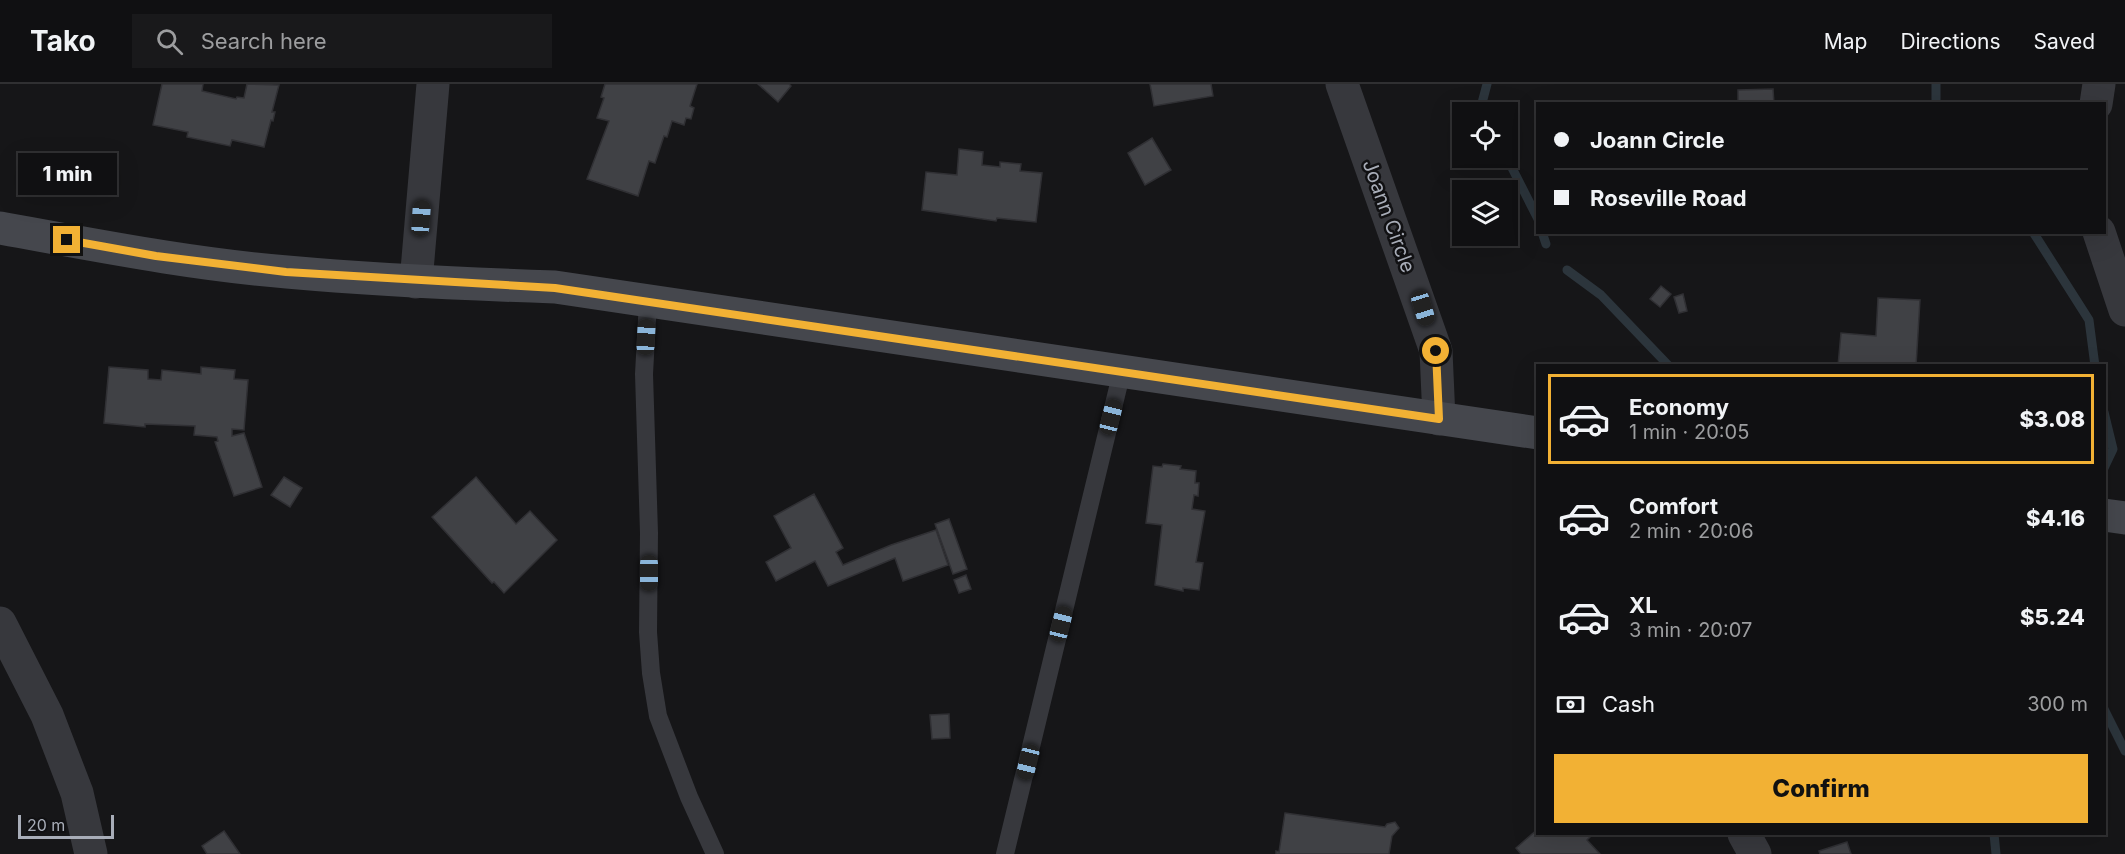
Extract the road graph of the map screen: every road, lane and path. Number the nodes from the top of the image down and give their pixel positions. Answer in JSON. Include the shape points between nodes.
{"nodes":[{"id":1,"x":433,"y":84,"type":"edge"},
{"id":2,"x":1342,"y":84,"type":"edge"},
{"id":3,"x":2099,"y":84,"type":"edge"},
{"id":4,"x":2096,"y":102,"type":"edge"},
{"id":5,"x":0,"y":228,"type":"edge"},
{"id":6,"x":2100,"y":234,"type":"edge"},
{"id":7,"x":416,"y":282,"type":"junction"},
{"id":8,"x":648,"y":301,"type":"junction"},
{"id":9,"x":2125,"y":310,"type":"edge"},
{"id":10,"x":1122,"y":371,"type":"junction"},
{"id":11,"x":1439,"y":419,"type":"junction"},
{"id":12,"x":1536,"y":433,"type":"edge"},
{"id":13,"x":2106,"y":515,"type":"edge"},
{"id":14,"x":2125,"y":518,"type":"edge"},
{"id":15,"x":0,"y":622,"type":"edge"},
{"id":16,"x":1745,"y":835,"type":"edge"},
{"id":17,"x":91,"y":854,"type":"edge"},
{"id":18,"x":715,"y":854,"type":"edge"},
{"id":19,"x":1005,"y":854,"type":"edge"},
{"id":20,"x":1755,"y":854,"type":"edge"}],
"edges":[{"from":1,"to":7,"type":"street"},
{"from":2,"to":11,"type":"street","name":"Joann Circle","via":[[1436,351]]},
{"from":3,"to":4,"type":"street"},
{"from":5,"to":7,"type":"street","via":[[156,256]]},
{"from":6,"to":9,"type":"street"},
{"from":7,"to":8,"type":"street","via":[[555,288]]},
{"from":8,"to":10,"type":"street"},
{"from":8,"to":18,"type":"lane","via":[[644,374],[651,673],[658,716]]},
{"from":10,"to":11,"type":"street"},
{"from":10,"to":19,"type":"lane"},
{"from":11,"to":12,"type":"street"},
{"from":13,"to":14,"type":"street"},
{"from":15,"to":17,"type":"street","via":[[47,715],[77,793]]},
{"from":16,"to":20,"type":"street"}]}
